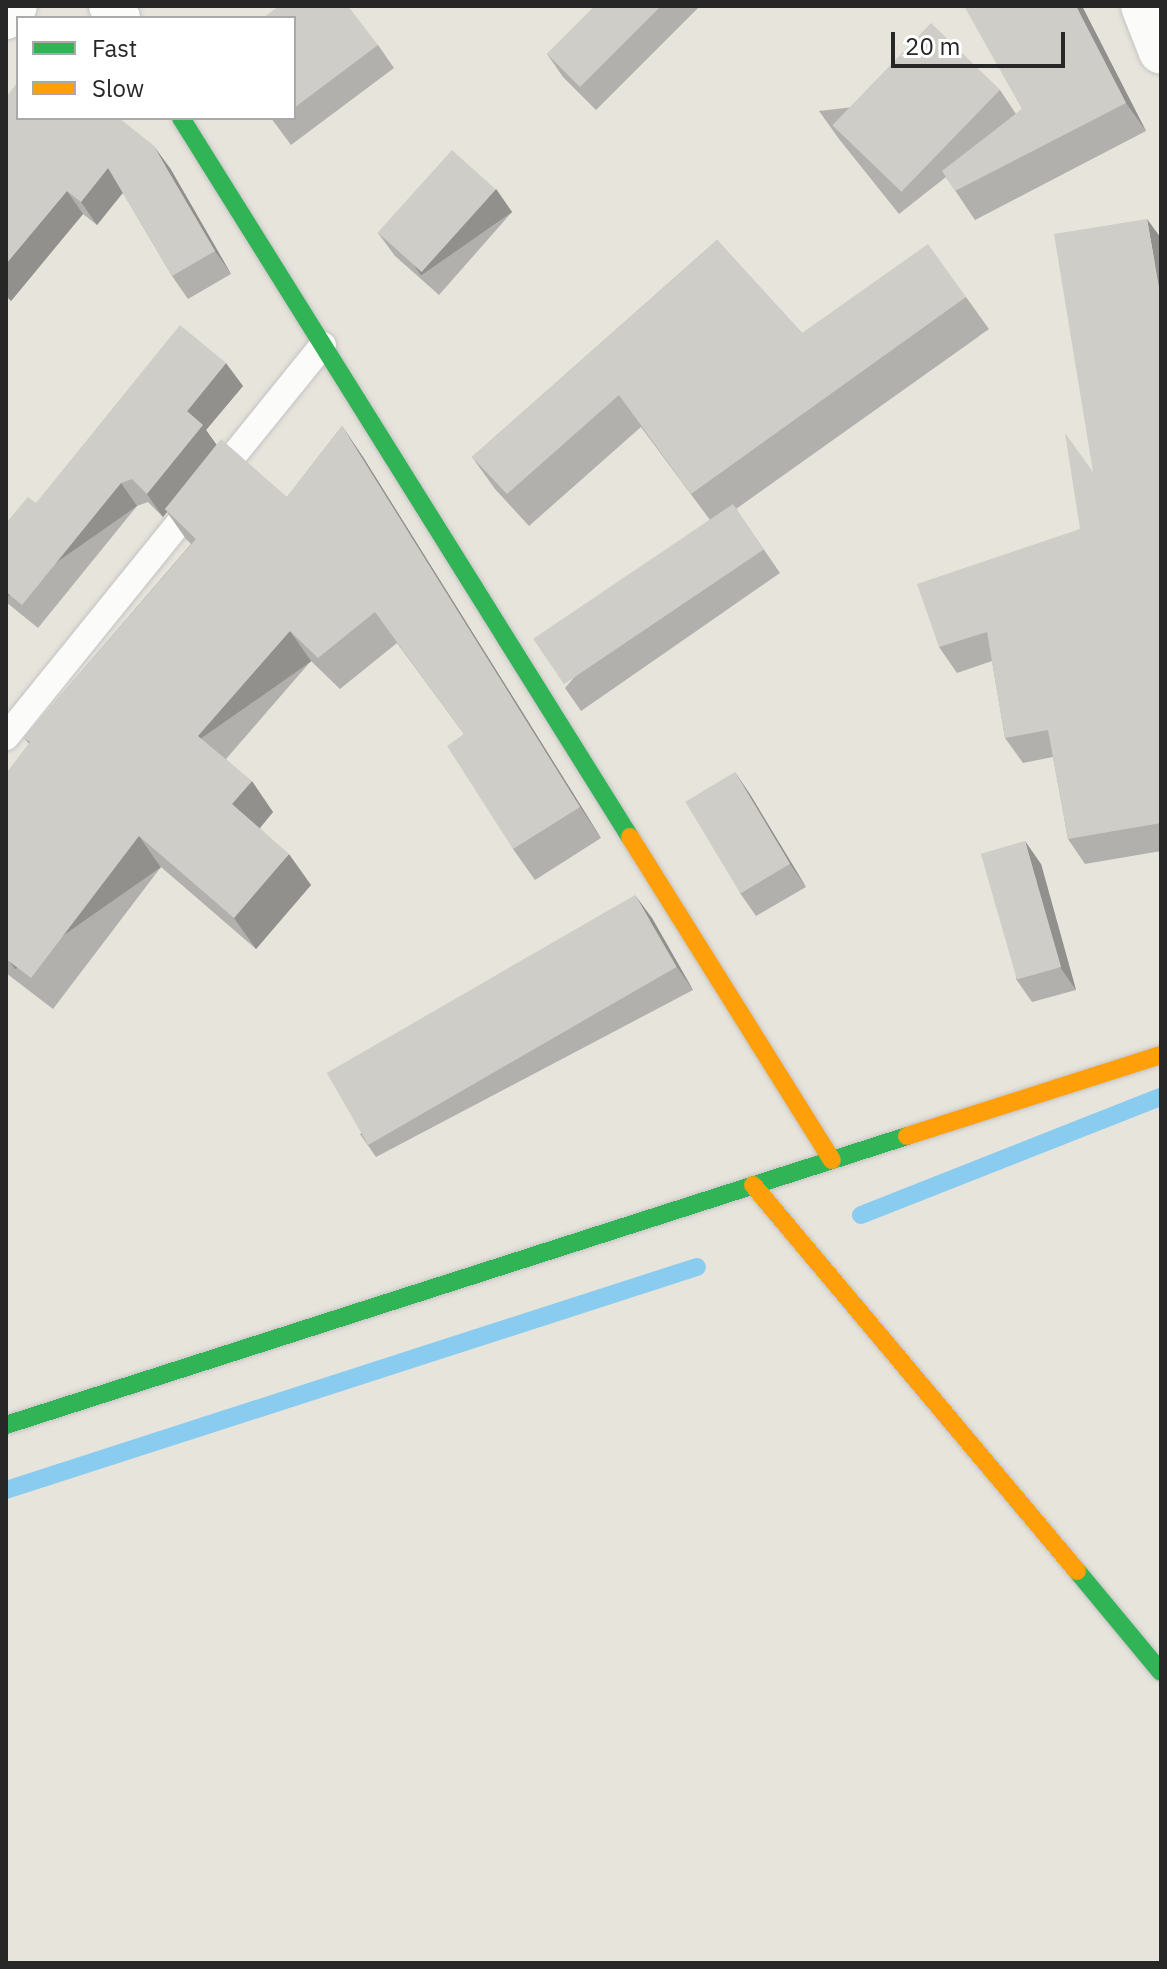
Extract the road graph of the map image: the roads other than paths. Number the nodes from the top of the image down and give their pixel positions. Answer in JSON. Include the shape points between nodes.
{"nodes":[{"id":1,"x":15,"y":6,"type":"edge"},
{"id":2,"x":1143,"y":6,"type":"edge"},
{"id":3,"x":6,"y":17,"type":"edge"},
{"id":4,"x":1161,"y":52,"type":"edge"},
{"id":5,"x":182,"y":120,"type":"edge"},
{"id":6,"x":323,"y":345,"type":"junction"},
{"id":7,"x":6,"y":737,"type":"edge"},
{"id":8,"x":1161,"y":1055,"type":"edge"},
{"id":9,"x":832,"y":1160,"type":"junction"},
{"id":10,"x":753,"y":1185,"type":"junction"},
{"id":11,"x":6,"y":1425,"type":"edge"},
{"id":12,"x":1161,"y":1672,"type":"edge"}],
"edges":[{"from":1,"to":3,"type":"street"},
{"from":2,"to":4,"type":"street"},
{"from":5,"to":6,"type":"street"},
{"from":6,"to":7,"type":"lane"},
{"from":6,"to":9,"type":"street"},
{"from":8,"to":9,"type":"street"},
{"from":9,"to":10,"type":"street"},
{"from":10,"to":11,"type":"street"},
{"from":10,"to":12,"type":"street"}]}
